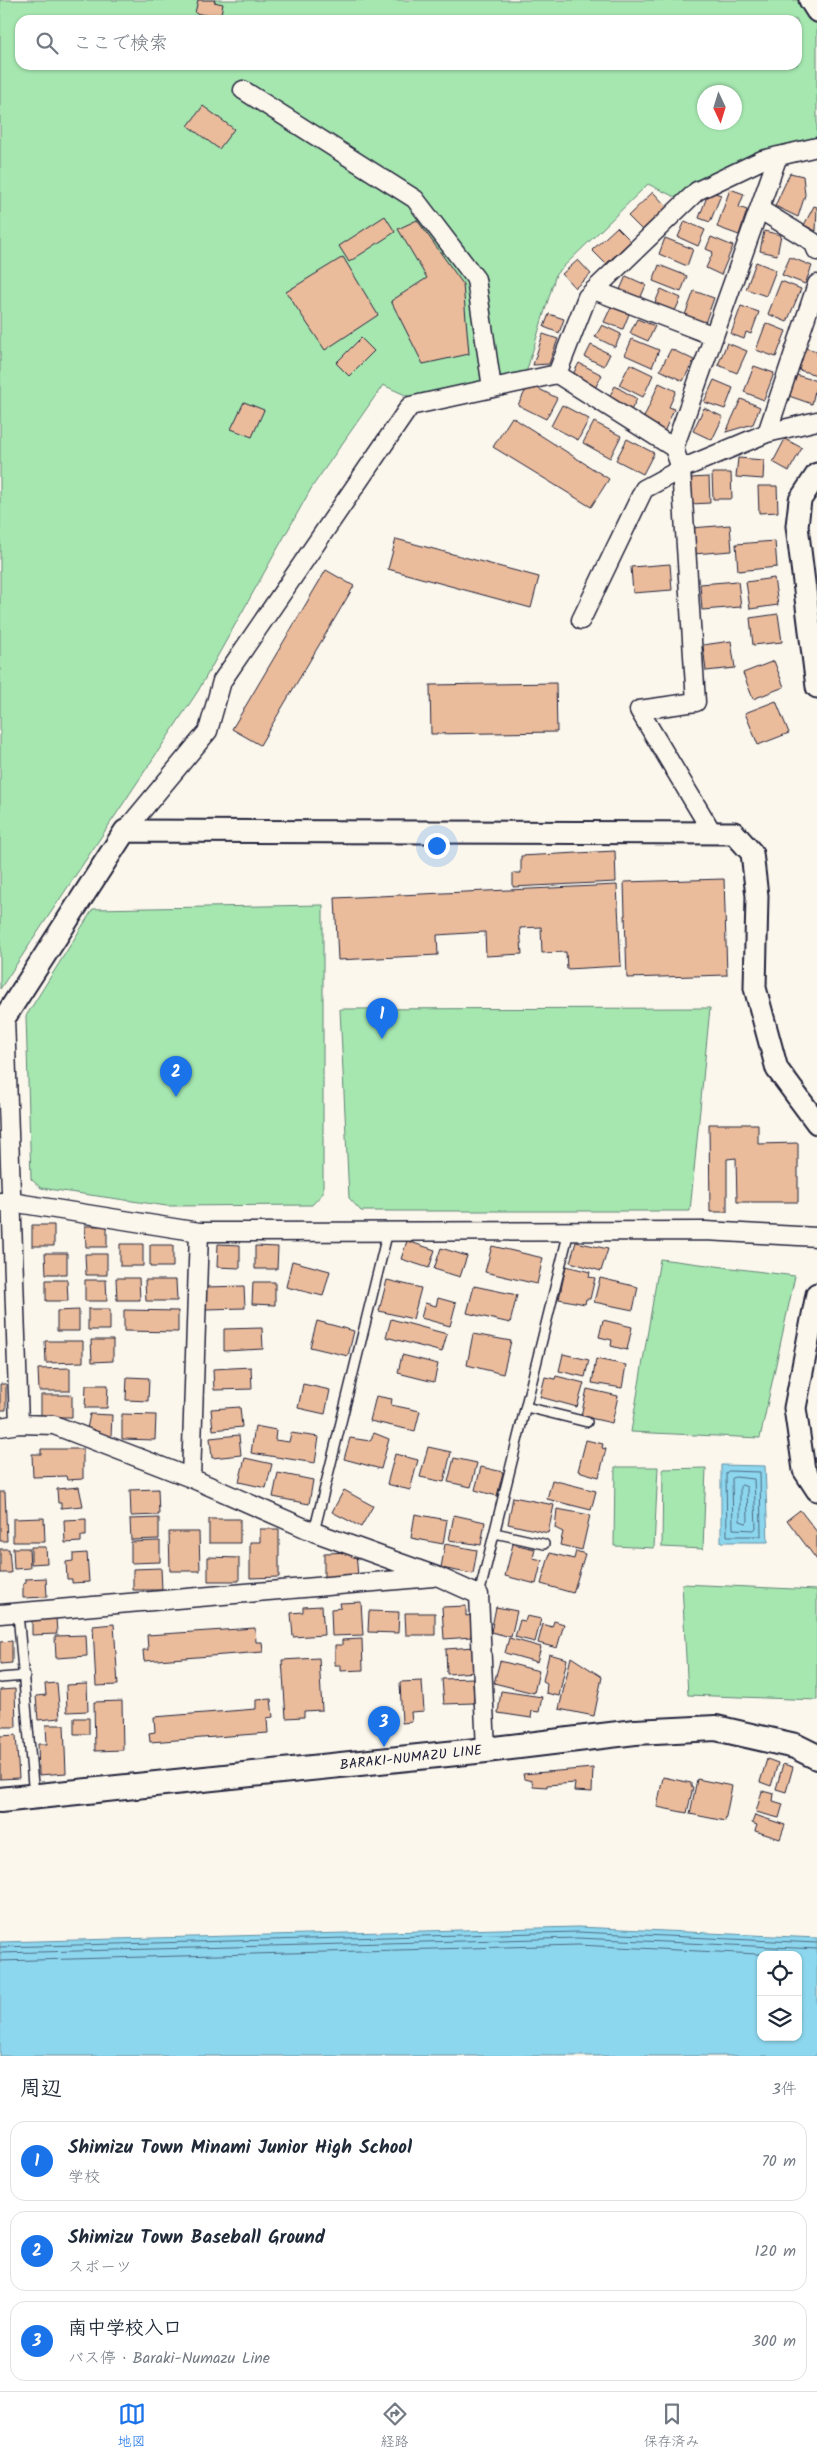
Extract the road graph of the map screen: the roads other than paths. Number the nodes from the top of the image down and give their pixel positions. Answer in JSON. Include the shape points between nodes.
{"nodes":[{"id":1,"x":810,"y":0,"type":"edge"},
{"id":2,"x":817,"y":11,"type":"edge"},
{"id":3,"x":243,"y":90,"type":"dead end"},
{"id":4,"x":817,"y":147,"type":"edge"},
{"id":5,"x":778,"y":156,"type":"junction"},
{"id":6,"x":759,"y":210,"type":"junction"},
{"id":7,"x":817,"y":251,"type":"edge"},
{"id":8,"x":817,"y":284,"type":"edge"},
{"id":9,"x":594,"y":290,"type":"junction"},
{"id":10,"x":714,"y":336,"type":"junction"},
{"id":11,"x":558,"y":374,"type":"junction"},
{"id":12,"x":492,"y":388,"type":"junction"},
{"id":13,"x":817,"y":422,"type":"edge"},
{"id":14,"x":767,"y":433,"type":"junction"},
{"id":15,"x":674,"y":448,"type":"junction"},
{"id":16,"x":681,"y":469,"type":"junction"},
{"id":17,"x":817,"y":474,"type":"edge"},
{"id":18,"x":580,"y":620,"type":"dead end"},
{"id":19,"x":817,"y":687,"type":"edge"},
{"id":20,"x":125,"y":831,"type":"junction"},
{"id":21,"x":712,"y":832,"type":"junction"},
{"id":22,"x":2,"y":1017,"type":"edge"},
{"id":23,"x":4,"y":1097,"type":"edge"},
{"id":24,"x":817,"y":1123,"type":"edge"},
{"id":25,"x":6,"y":1202,"type":"edge"},
{"id":26,"x":388,"y":1231,"type":"junction"},
{"id":27,"x":569,"y":1231,"type":"junction"},
{"id":28,"x":198,"y":1232,"type":"junction"},
{"id":29,"x":817,"y":1237,"type":"edge"},
{"id":30,"x":817,"y":1294,"type":"edge"},
{"id":31,"x":526,"y":1407,"type":"junction"},
{"id":32,"x":588,"y":1422,"type":"dead end"},
{"id":33,"x":19,"y":1424,"type":"junction"},
{"id":34,"x":0,"y":1427,"type":"edge"},
{"id":35,"x":191,"y":1478,"type":"junction"},
{"id":36,"x":817,"y":1490,"type":"edge"},
{"id":37,"x":314,"y":1532,"type":"junction"},
{"id":38,"x":495,"y":1533,"type":"junction"},
{"id":39,"x":544,"y":1544,"type":"dead end"},
{"id":40,"x":439,"y":1577,"type":"junction"},
{"id":41,"x":479,"y":1594,"type":"junction"},
{"id":42,"x":18,"y":1613,"type":"junction"},
{"id":43,"x":0,"y":1614,"type":"edge"},
{"id":44,"x":25,"y":1676,"type":"junction"},
{"id":45,"x":0,"y":1678,"type":"edge"},
{"id":46,"x":486,"y":1750,"type":"junction"},
{"id":47,"x":817,"y":1757,"type":"edge"},
{"id":48,"x":34,"y":1796,"type":"junction"},
{"id":49,"x":0,"y":1800,"type":"edge"}],
"edges":[{"from":1,"to":2,"type":"street"},
{"from":3,"to":12,"type":"street","via":[[415,199],[476,279]]},
{"from":4,"to":5,"type":"street"},
{"from":5,"to":6,"type":"street"},
{"from":5,"to":9,"type":"street","via":[[762,160],[697,191]]},
{"from":6,"to":7,"type":"street","via":[[814,242]]},
{"from":6,"to":10,"type":"street"},
{"from":8,"to":14,"type":"street"},
{"from":9,"to":10,"type":"street"},
{"from":9,"to":11,"type":"street","via":[[587,297]]},
{"from":10,"to":15,"type":"street"},
{"from":11,"to":12,"type":"street"},
{"from":11,"to":15,"type":"street"},
{"from":12,"to":20,"type":"street","via":[[410,406],[222,680],[208,731]]},
{"from":13,"to":14,"type":"street"},
{"from":14,"to":16,"type":"street"},
{"from":15,"to":16,"type":"street"},
{"from":16,"to":18,"type":"street","via":[[644,489]]},
{"from":16,"to":21,"type":"street","via":[[696,702],[639,710]]},
{"from":17,"to":19,"type":"street","via":[[800,500],[797,526]]},
{"from":20,"to":21,"type":"street"},
{"from":20,"to":22,"type":"street"},
{"from":21,"to":24,"type":"street","via":[[734,833],[752,853],[757,896],[755,988],[777,1069]]},
{"from":22,"to":23,"type":"street"},
{"from":23,"to":25,"type":"street"},
{"from":25,"to":28,"type":"street"},
{"from":25,"to":33,"type":"street"},
{"from":26,"to":27,"type":"street"},
{"from":26,"to":28,"type":"street"},
{"from":26,"to":37,"type":"lane"},
{"from":27,"to":29,"type":"street","via":[[705,1231]]},
{"from":27,"to":31,"type":"lane"},
{"from":28,"to":35,"type":"street"},
{"from":30,"to":36,"type":"street","via":[[795,1408],[804,1470]]},
{"from":31,"to":32,"type":"lane"},
{"from":31,"to":38,"type":"lane"},
{"from":33,"to":34,"type":"street"},
{"from":33,"to":35,"type":"street","via":[[54,1425]]},
{"from":35,"to":37,"type":"street"},
{"from":37,"to":40,"type":"street"},
{"from":38,"to":39,"type":"lane"},
{"from":38,"to":41,"type":"lane"},
{"from":40,"to":41,"type":"street"},
{"from":40,"to":42,"type":"street"},
{"from":41,"to":46,"type":"street"},
{"from":42,"to":43,"type":"street"},
{"from":42,"to":44,"type":"lane"},
{"from":44,"to":45,"type":"lane"},
{"from":44,"to":48,"type":"lane"},
{"from":46,"to":47,"type":"main road","name":"BARAKI-NUMAZU LINE","via":[[635,1732],[716,1728],[795,1746]]},
{"from":46,"to":48,"type":"main road","name":"BARAKI-NUMAZU LINE"},
{"from":48,"to":49,"type":"main road","name":"BARAKI-NUMAZU LINE"}]}
